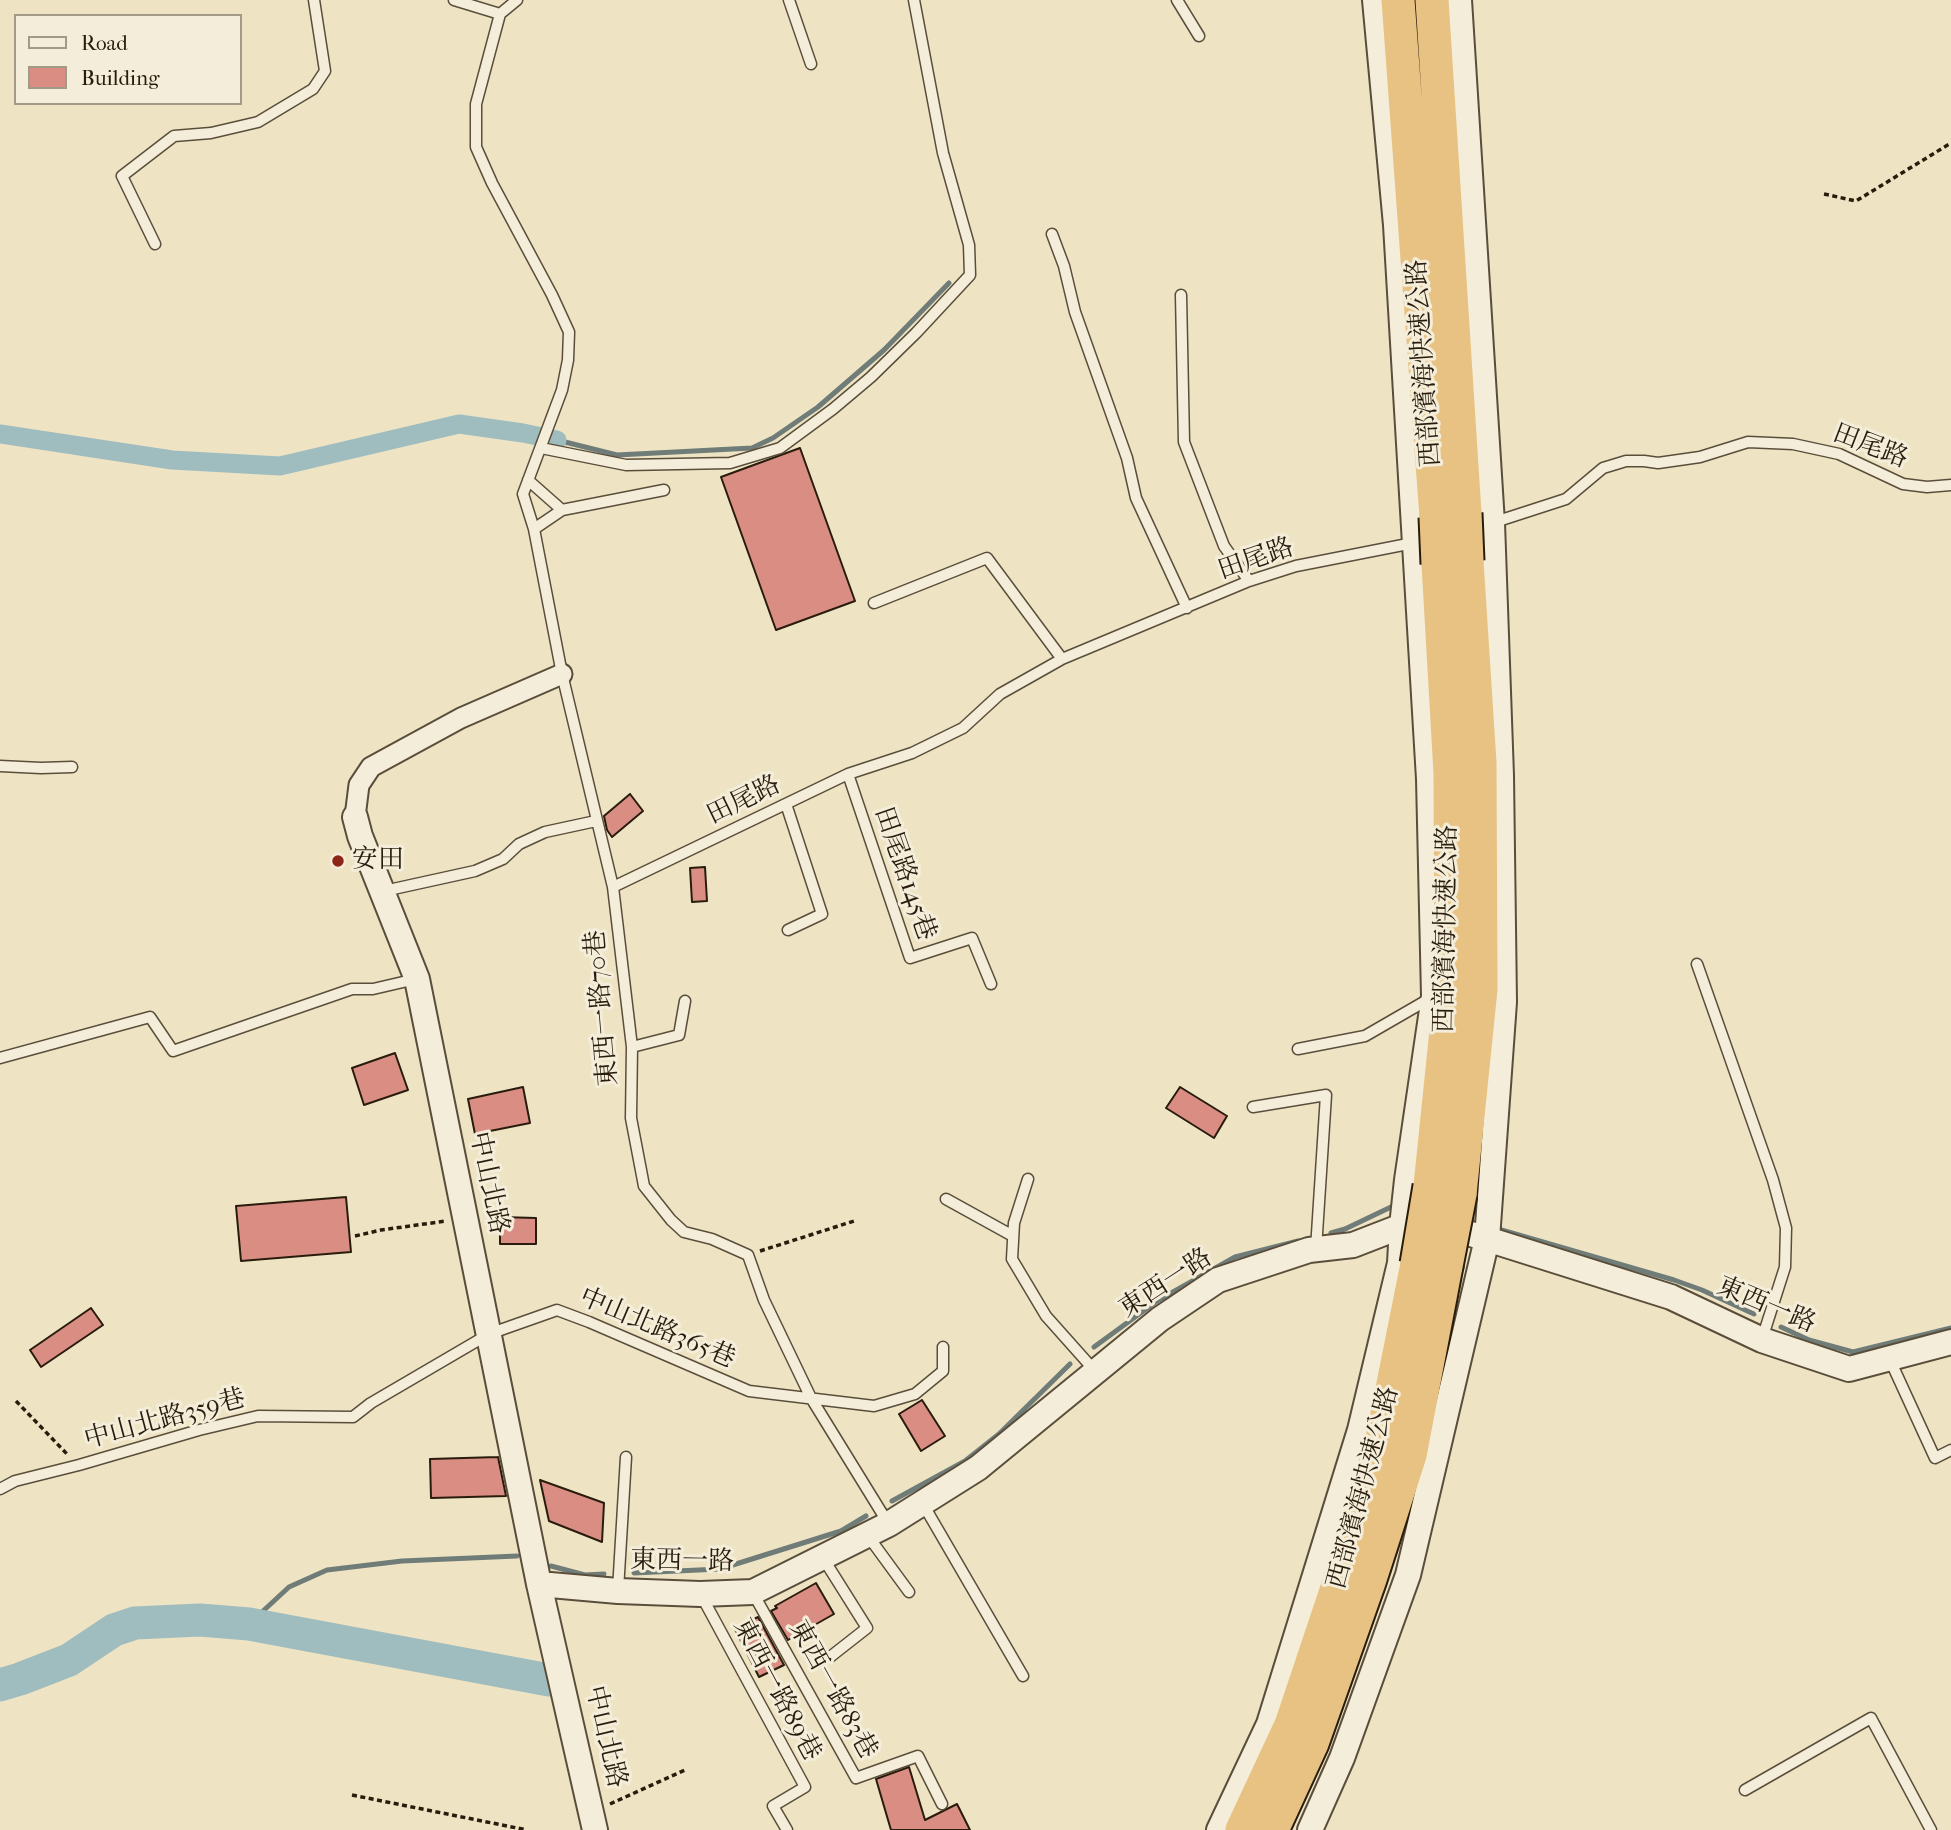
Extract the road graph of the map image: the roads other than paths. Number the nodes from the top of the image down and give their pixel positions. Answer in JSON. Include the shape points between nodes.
{"nodes":[{"id":1,"x":314,"y":0,"type":"edge"},
{"id":2,"x":454,"y":0,"type":"edge"},
{"id":3,"x":517,"y":0,"type":"edge"},
{"id":4,"x":789,"y":0,"type":"edge"},
{"id":5,"x":914,"y":0,"type":"edge"},
{"id":6,"x":1177,"y":0,"type":"edge"},
{"id":7,"x":1375,"y":0,"type":"edge"},
{"id":8,"x":1398,"y":0,"type":"edge"},
{"id":9,"x":1432,"y":0,"type":"edge"},
{"id":10,"x":1459,"y":0,"type":"edge"},
{"id":11,"x":500,"y":14,"type":"junction"},
{"id":12,"x":1199,"y":36,"type":"dead end"},
{"id":13,"x":811,"y":64,"type":"dead end"},
{"id":14,"x":1052,"y":234,"type":"dead end"},
{"id":15,"x":155,"y":244,"type":"dead end"},
{"id":16,"x":1181,"y":295,"type":"dead end"},
{"id":17,"x":541,"y":448,"type":"junction"},
{"id":18,"x":528,"y":480,"type":"junction"},
{"id":19,"x":1951,"y":485,"type":"edge"},
{"id":20,"x":664,"y":490,"type":"dead end"},
{"id":21,"x":562,"y":510,"type":"junction"},
{"id":22,"x":1464,"y":518,"type":"junction"},
{"id":23,"x":534,"y":529,"type":"junction"},
{"id":24,"x":1440,"y":556,"type":"junction"},
{"id":25,"x":1249,"y":581,"type":"junction"},
{"id":26,"x":874,"y":603,"type":"dead end"},
{"id":27,"x":1187,"y":608,"type":"junction"},
{"id":28,"x":1062,"y":659,"type":"junction"},
{"id":29,"x":562,"y":674,"type":"junction"},
{"id":30,"x":0,"y":766,"type":"edge"},
{"id":31,"x":72,"y":767,"type":"dead end"},
{"id":32,"x":848,"y":774,"type":"junction"},
{"id":33,"x":786,"y":804,"type":"junction"},
{"id":34,"x":355,"y":817,"type":"joint"},
{"id":35,"x":596,"y":821,"type":"junction"},
{"id":36,"x":613,"y":887,"type":"junction"},
{"id":37,"x":381,"y":891,"type":"junction"},
{"id":38,"x":788,"y":930,"type":"dead end"},
{"id":39,"x":1698,"y":964,"type":"dead end"},
{"id":40,"x":416,"y":979,"type":"junction"},
{"id":41,"x":991,"y":984,"type":"dead end"},
{"id":42,"x":1434,"y":996,"type":"junction"},
{"id":43,"x":685,"y":1001,"type":"dead end"},
{"id":44,"x":632,"y":1047,"type":"junction"},
{"id":45,"x":1298,"y":1049,"type":"dead end"},
{"id":46,"x":0,"y":1058,"type":"edge"},
{"id":47,"x":1253,"y":1107,"type":"dead end"},
{"id":48,"x":1028,"y":1179,"type":"dead end"},
{"id":49,"x":946,"y":1199,"type":"dead end"},
{"id":50,"x":1402,"y":1226,"type":"junction"},
{"id":51,"x":1013,"y":1236,"type":"junction"},
{"id":52,"x":1487,"y":1239,"type":"junction"},
{"id":53,"x":1316,"y":1250,"type":"junction"},
{"id":54,"x":1432,"y":1265,"type":"junction"},
{"id":55,"x":489,"y":1334,"type":"junction"},
{"id":56,"x":1762,"y":1340,"type":"junction"},
{"id":57,"x":1951,"y":1342,"type":"edge"},
{"id":58,"x":943,"y":1347,"type":"dead end"},
{"id":59,"x":1890,"y":1360,"type":"junction"},
{"id":60,"x":1095,"y":1371,"type":"junction"},
{"id":61,"x":811,"y":1398,"type":"junction"},
{"id":62,"x":1951,"y":1450,"type":"edge"},
{"id":63,"x":626,"y":1457,"type":"dead end"},
{"id":64,"x":0,"y":1489,"type":"edge"},
{"id":65,"x":923,"y":1504,"type":"junction"},
{"id":66,"x":878,"y":1529,"type":"junction"},
{"id":67,"x":823,"y":1558,"type":"junction"},
{"id":68,"x":538,"y":1584,"type":"junction"},
{"id":69,"x":618,"y":1591,"type":"junction"},
{"id":70,"x":753,"y":1592,"type":"junction"},
{"id":71,"x":909,"y":1592,"type":"dead end"},
{"id":72,"x":700,"y":1594,"type":"junction"},
{"id":73,"x":830,"y":1657,"type":"dead end"},
{"id":74,"x":1023,"y":1676,"type":"dead end"},
{"id":75,"x":1745,"y":1790,"type":"dead end"},
{"id":76,"x":942,"y":1804,"type":"dead end"},
{"id":77,"x":593,"y":1821,"type":"edge"},
{"id":78,"x":787,"y":1830,"type":"edge"},
{"id":79,"x":1219,"y":1830,"type":"edge"},
{"id":80,"x":1242,"y":1830,"type":"edge"},
{"id":81,"x":1272,"y":1830,"type":"edge"},
{"id":82,"x":1310,"y":1830,"type":"edge"},
{"id":83,"x":1931,"y":1830,"type":"edge"}],
"edges":[{"from":1,"to":15,"type":"lane","via":[[325,71],[313,89],[258,122],[174,136],[122,176]]},
{"from":2,"to":11,"type":"lane"},
{"from":3,"to":11,"type":"lane"},
{"from":4,"to":13,"type":"lane"},
{"from":5,"to":17,"type":"lane","via":[[943,153],[969,245],[970,275],[871,377],[780,449],[730,463],[626,466]]},
{"from":6,"to":12,"type":"lane"},
{"from":7,"to":24,"type":"street","via":[[1396,225]]},
{"from":8,"to":22,"type":"highway","name":"西部濱海快速公路"},
{"from":9,"to":22,"type":"highway","name":"西部濱海快速公路"},
{"from":10,"to":22,"type":"street"},
{"from":11,"to":17,"type":"lane","name":"東西一路70巷","via":[[476,104],[476,147],[569,332],[562,390]]},
{"from":14,"to":27,"type":"lane","via":[[1127,458],[1136,498]]},
{"from":16,"to":25,"type":"lane","via":[[1184,442],[1224,546]]},
{"from":17,"to":18,"type":"lane","name":"東西一路70巷"},
{"from":18,"to":21,"type":"lane"},
{"from":18,"to":23,"type":"lane","name":"東西一路70巷","via":[[523,494]]},
{"from":19,"to":22,"type":"lane","name":"田尾路","via":[[1903,484],[1839,454],[1793,444],[1748,442],[1700,457],[1657,463],[1626,461],[1603,468],[1566,499]]},
{"from":20,"to":21,"type":"lane"},
{"from":21,"to":23,"type":"lane"},
{"from":22,"to":24,"type":"highway","name":"西部濱海快速公路","bridge":true},
{"from":22,"to":24,"type":"lane","name":"田尾路"},
{"from":22,"to":52,"type":"street","via":[[1501,776],[1504,1002]]},
{"from":23,"to":29,"type":"lane","name":"東西一路70巷"},
{"from":24,"to":25,"type":"lane","name":"田尾路","via":[[1296,566]]},
{"from":24,"to":42,"type":"street","via":[[1429,779]]},
{"from":24,"to":54,"type":"highway","name":"西部濱海快速公路","bridge":true,"via":[[1450,773],[1451,982],[1445,1190]]},
{"from":25,"to":27,"type":"lane","name":"田尾路"},
{"from":26,"to":28,"type":"lane","via":[[987,558]]},
{"from":27,"to":28,"type":"lane","name":"田尾路"},
{"from":28,"to":32,"type":"lane","name":"田尾路","via":[[1000,694],[963,728],[912,753]]},
{"from":29,"to":34,"type":"street","name":"中山北路","via":[[461,718],[371,767],[359,785]]},
{"from":29,"to":35,"type":"lane","name":"東西一路70巷"},
{"from":30,"to":31,"type":"lane"},
{"from":32,"to":33,"type":"lane","name":"田尾路"},
{"from":32,"to":41,"type":"lane","name":"田尾路145巷","via":[[910,958],[972,938]]},
{"from":33,"to":36,"type":"lane","name":"田尾路"},
{"from":33,"to":38,"type":"lane","via":[[822,914]]},
{"from":34,"to":37,"type":"street","name":"中山北路"},
{"from":35,"to":36,"type":"lane","name":"東西一路70巷"},
{"from":35,"to":37,"type":"lane","via":[[545,832],[475,871]]},
{"from":36,"to":44,"type":"lane","name":"東西一路70巷"},
{"from":37,"to":40,"type":"street","name":"中山北路"},
{"from":39,"to":56,"type":"lane","via":[[1786,1228],[1785,1267]]},
{"from":40,"to":46,"type":"lane","via":[[352,989],[173,1051],[150,1017]]},
{"from":40,"to":55,"type":"street","name":"中山北路"},
{"from":42,"to":45,"type":"lane","via":[[1365,1036]]},
{"from":42,"to":50,"type":"street"},
{"from":43,"to":44,"type":"lane","via":[[679,1035]]},
{"from":44,"to":61,"type":"lane","name":"東西一路70巷","via":[[631,1118],[644,1186],[684,1232],[748,1255],[764,1300]]},
{"from":47,"to":53,"type":"lane","via":[[1326,1095]]},
{"from":48,"to":51,"type":"lane"},
{"from":49,"to":51,"type":"lane"},
{"from":50,"to":52,"type":"street","name":"東西一路","via":[[1464,1231]]},
{"from":50,"to":53,"type":"street","name":"東西一路","via":[[1353,1245]]},
{"from":50,"to":79,"type":"street","via":[[1400,1263],[1360,1430],[1269,1724]]},
{"from":51,"to":60,"type":"lane","via":[[1012,1259],[1029,1289],[1046,1316]]},
{"from":52,"to":56,"type":"street","name":"東西一路","via":[[1671,1297]]},
{"from":52,"to":82,"type":"street","via":[[1408,1575],[1342,1758]]},
{"from":53,"to":60,"type":"street","name":"東西一路","via":[[1218,1280]]},
{"from":54,"to":80,"type":"highway","name":"西部濱海快速公路","via":[[1346,1561],[1291,1725]]},
{"from":54,"to":81,"type":"highway","name":"西部濱海快速公路","via":[[1410,1455],[1312,1743]]},
{"from":55,"to":61,"type":"lane","name":"中山北路365巷","via":[[557,1310],[749,1391]]},
{"from":55,"to":64,"type":"lane","name":"中山北路359巷","via":[[353,1417],[258,1416],[15,1481]]},
{"from":55,"to":68,"type":"street","name":"中山北路"},
{"from":56,"to":59,"type":"street","name":"東西一路","via":[[1849,1369]]},
{"from":57,"to":59,"type":"street","name":"東西一路"},
{"from":58,"to":61,"type":"lane","name":"中山北路365巷","via":[[943,1371],[915,1394],[874,1406]]},
{"from":59,"to":62,"type":"lane","via":[[1935,1458]]},
{"from":60,"to":65,"type":"street","name":"東西一路","via":[[978,1468]]},
{"from":61,"to":66,"type":"lane"},
{"from":63,"to":69,"type":"lane"},
{"from":65,"to":66,"type":"street","name":"東西一路"},
{"from":65,"to":74,"type":"lane"},
{"from":66,"to":67,"type":"street","name":"東西一路"},
{"from":66,"to":71,"type":"lane"},
{"from":67,"to":70,"type":"street","name":"東西一路"},
{"from":67,"to":73,"type":"lane","via":[[867,1628]]},
{"from":68,"to":69,"type":"street","name":"東西一路"},
{"from":68,"to":77,"type":"street","name":"中山北路"},
{"from":69,"to":72,"type":"street","name":"東西一路"},
{"from":70,"to":72,"type":"street","name":"東西一路"},
{"from":70,"to":76,"type":"lane","name":"東西一路83巷","via":[[856,1779],[918,1756]]},
{"from":72,"to":78,"type":"lane","name":"東西一路89巷","via":[[805,1787],[773,1806]]},
{"from":75,"to":83,"type":"lane","via":[[1871,1718]]}]}
